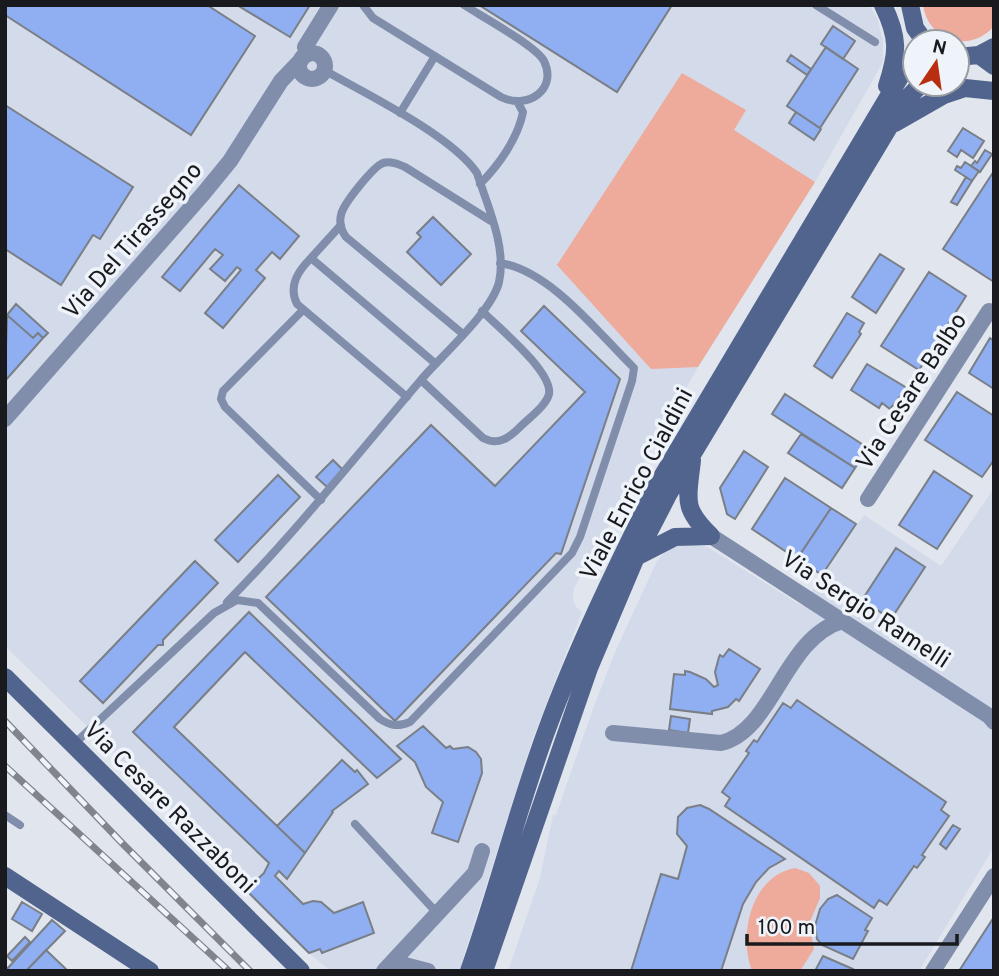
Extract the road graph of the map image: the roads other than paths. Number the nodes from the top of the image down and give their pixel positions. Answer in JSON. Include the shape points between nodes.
{"nodes":[{"id":1,"x":331,"y":5,"type":"edge"},
{"id":2,"x":363,"y":5,"type":"edge"},
{"id":3,"x":464,"y":5,"type":"edge"},
{"id":4,"x":816,"y":5,"type":"edge"},
{"id":5,"x":883,"y":5,"type":"edge"},
{"id":6,"x":910,"y":5,"type":"edge"},
{"id":7,"x":915,"y":28,"type":"edge"},
{"id":8,"x":875,"y":42,"type":"dead end"},
{"id":9,"x":435,"y":56,"type":"junction"},
{"id":10,"x":989,"y":56,"type":"edge"},
{"id":11,"x":304,"y":57,"type":"junction"},
{"id":12,"x":971,"y":57,"type":"edge"},
{"id":13,"x":324,"y":70,"type":"junction"},
{"id":14,"x":304,"y":76,"type":"junction"},
{"id":15,"x":282,"y":81,"type":"junction"},
{"id":16,"x":901,"y":85,"type":"edge"},
{"id":17,"x":994,"y":91,"type":"edge"},
{"id":18,"x":908,"y":98,"type":"edge"},
{"id":19,"x":518,"y":103,"type":"junction"},
{"id":20,"x":400,"y":113,"type":"junction"},
{"id":21,"x":884,"y":120,"type":"junction"},
{"id":22,"x":480,"y":184,"type":"junction"},
{"id":23,"x":491,"y":221,"type":"junction"},
{"id":24,"x":341,"y":225,"type":"junction"},
{"id":25,"x":311,"y":258,"type":"junction"},
{"id":26,"x":500,"y":263,"type":"junction"},
{"id":27,"x":303,"y":310,"type":"junction"},
{"id":28,"x":482,"y":311,"type":"junction"},
{"id":29,"x":994,"y":314,"type":"edge"},
{"id":30,"x":463,"y":334,"type":"junction"},
{"id":31,"x":436,"y":364,"type":"junction"},
{"id":32,"x":421,"y":380,"type":"junction"},
{"id":33,"x":407,"y":397,"type":"junction"},
{"id":34,"x":5,"y":419,"type":"edge"},
{"id":35,"x":692,"y":453,"type":"junction"},
{"id":36,"x":868,"y":499,"type":"dead end"},
{"id":37,"x":321,"y":500,"type":"junction"},
{"id":38,"x":711,"y":536,"type":"junction"},
{"id":39,"x":630,"y":554,"type":"junction"},
{"id":40,"x":807,"y":599,"type":"junction"},
{"id":41,"x":225,"y":605,"type":"junction"},
{"id":42,"x":842,"y":621,"type":"junction"},
{"id":43,"x":807,"y":642,"type":"junction"},
{"id":44,"x":5,"y":677,"type":"edge"},
{"id":45,"x":994,"y":722,"type":"edge"},
{"id":46,"x":613,"y":733,"type":"dead end"},
{"id":47,"x":73,"y":745,"type":"junction"},
{"id":48,"x":5,"y":814,"type":"edge"},
{"id":49,"x":355,"y":824,"type":"dead end"},
{"id":50,"x":20,"y":825,"type":"dead end"},
{"id":51,"x":482,"y":851,"type":"dead end"},
{"id":52,"x":5,"y":876,"type":"edge"},
{"id":53,"x":994,"y":876,"type":"edge"},
{"id":54,"x":437,"y":913,"type":"junction"},
{"id":55,"x":388,"y":966,"type":"edge"},
{"id":56,"x":149,"y":971,"type":"edge"},
{"id":57,"x":301,"y":971,"type":"edge"},
{"id":58,"x":428,"y":971,"type":"edge"},
{"id":59,"x":469,"y":971,"type":"edge"},
{"id":60,"x":484,"y":971,"type":"edge"},
{"id":61,"x":933,"y":971,"type":"edge"}],
"edges":[{"from":1,"to":11,"type":"street","via":[[305,47]]},
{"from":2,"to":9,"type":"lane","via":[[373,18]]},
{"from":3,"to":19,"type":"lane","via":[[544,61],[547,75],[542,91]]},
{"from":4,"to":8,"type":"lane"},
{"from":5,"to":21,"type":"main road","via":[[897,51]]},
{"from":6,"to":7,"type":"main road"},
{"from":9,"to":19,"type":"lane"},
{"from":9,"to":20,"type":"lane"},
{"from":10,"to":12,"type":"main road"},
{"from":11,"to":13,"type":"street","via":[[315,54],[322,58]]},
{"from":11,"to":14,"type":"street","via":[[300,69]]},
{"from":11,"to":15,"type":"street"},
{"from":13,"to":14,"type":"street","via":[[316,79]]},
{"from":13,"to":20,"type":"lane"},
{"from":14,"to":15,"type":"street"},
{"from":15,"to":34,"type":"street","name":"Via Del Tirassegno","via":[[230,161]]},
{"from":16,"to":21,"type":"main road","name":"Viale Enrico Cialdini"},
{"from":17,"to":21,"type":"main road","via":[[965,88]]},
{"from":18,"to":21,"type":"main road","name":"Viale Enrico Cialdini"},
{"from":19,"to":22,"type":"lane","via":[[523,111],[515,135]]},
{"from":20,"to":22,"type":"lane","via":[[464,157]]},
{"from":21,"to":35,"type":"main road","name":"Viale Enrico Cialdini"},
{"from":21,"to":39,"type":"main road","name":"Viale Enrico Cialdini","via":[[657,485]]},
{"from":22,"to":23,"type":"lane"},
{"from":23,"to":24,"type":"lane","via":[[405,167],[389,162],[376,167],[345,204]]},
{"from":23,"to":26,"type":"lane"},
{"from":24,"to":25,"type":"lane"},
{"from":24,"to":30,"type":"lane","via":[[346,237]]},
{"from":25,"to":27,"type":"lane","via":[[294,286],[294,298]]},
{"from":25,"to":31,"type":"lane"},
{"from":26,"to":28,"type":"lane","via":[[499,282]]},
{"from":26,"to":41,"type":"lane","via":[[518,267],[548,285],[634,368],[572,554],[410,722],[402,725],[380,719],[258,603],[237,600]]},
{"from":27,"to":33,"type":"lane"},
{"from":27,"to":37,"type":"lane","via":[[220,399]]},
{"from":28,"to":30,"type":"lane"},
{"from":28,"to":32,"type":"lane","via":[[543,373],[549,390],[546,401],[511,437],[494,442],[483,438]]},
{"from":29,"to":36,"type":"street","name":"Via Cesare Balbo","via":[[989,311]]},
{"from":30,"to":31,"type":"lane"},
{"from":31,"to":32,"type":"lane"},
{"from":32,"to":33,"type":"lane"},
{"from":33,"to":37,"type":"lane"},
{"from":35,"to":38,"type":"main road","via":[[688,508]]},
{"from":35,"to":39,"type":"main road","name":"Viale Enrico Cialdini"},
{"from":37,"to":41,"type":"lane"},
{"from":38,"to":39,"type":"main road","via":[[675,537]]},
{"from":38,"to":40,"type":"street","name":"Via Sergio Ramelli"},
{"from":39,"to":59,"type":"main road","name":"Viale Enrico Cialdini","via":[[573,662],[545,733]]},
{"from":39,"to":60,"type":"main road","name":"Viale Enrico Cialdini"},
{"from":40,"to":42,"type":"street","name":"Via Sergio Ramelli"},
{"from":40,"to":43,"type":"street","via":[[814,613]]},
{"from":41,"to":47,"type":"lane"},
{"from":42,"to":43,"type":"street"},
{"from":42,"to":45,"type":"street","name":"Via Sergio Ramelli"},
{"from":43,"to":46,"type":"street","via":[[749,727],[733,740],[721,743]]},
{"from":44,"to":47,"type":"main road","name":"Via Cesare Razzaboni"},
{"from":47,"to":57,"type":"main road","name":"Via Cesare Razzaboni"},
{"from":48,"to":50,"type":"lane"},
{"from":49,"to":54,"type":"lane"},
{"from":51,"to":54,"type":"street","via":[[475,873]]},
{"from":52,"to":56,"type":"main road"},
{"from":53,"to":61,"type":"street"},
{"from":54,"to":55,"type":"street"},
{"from":55,"to":58,"type":"street"}]}
